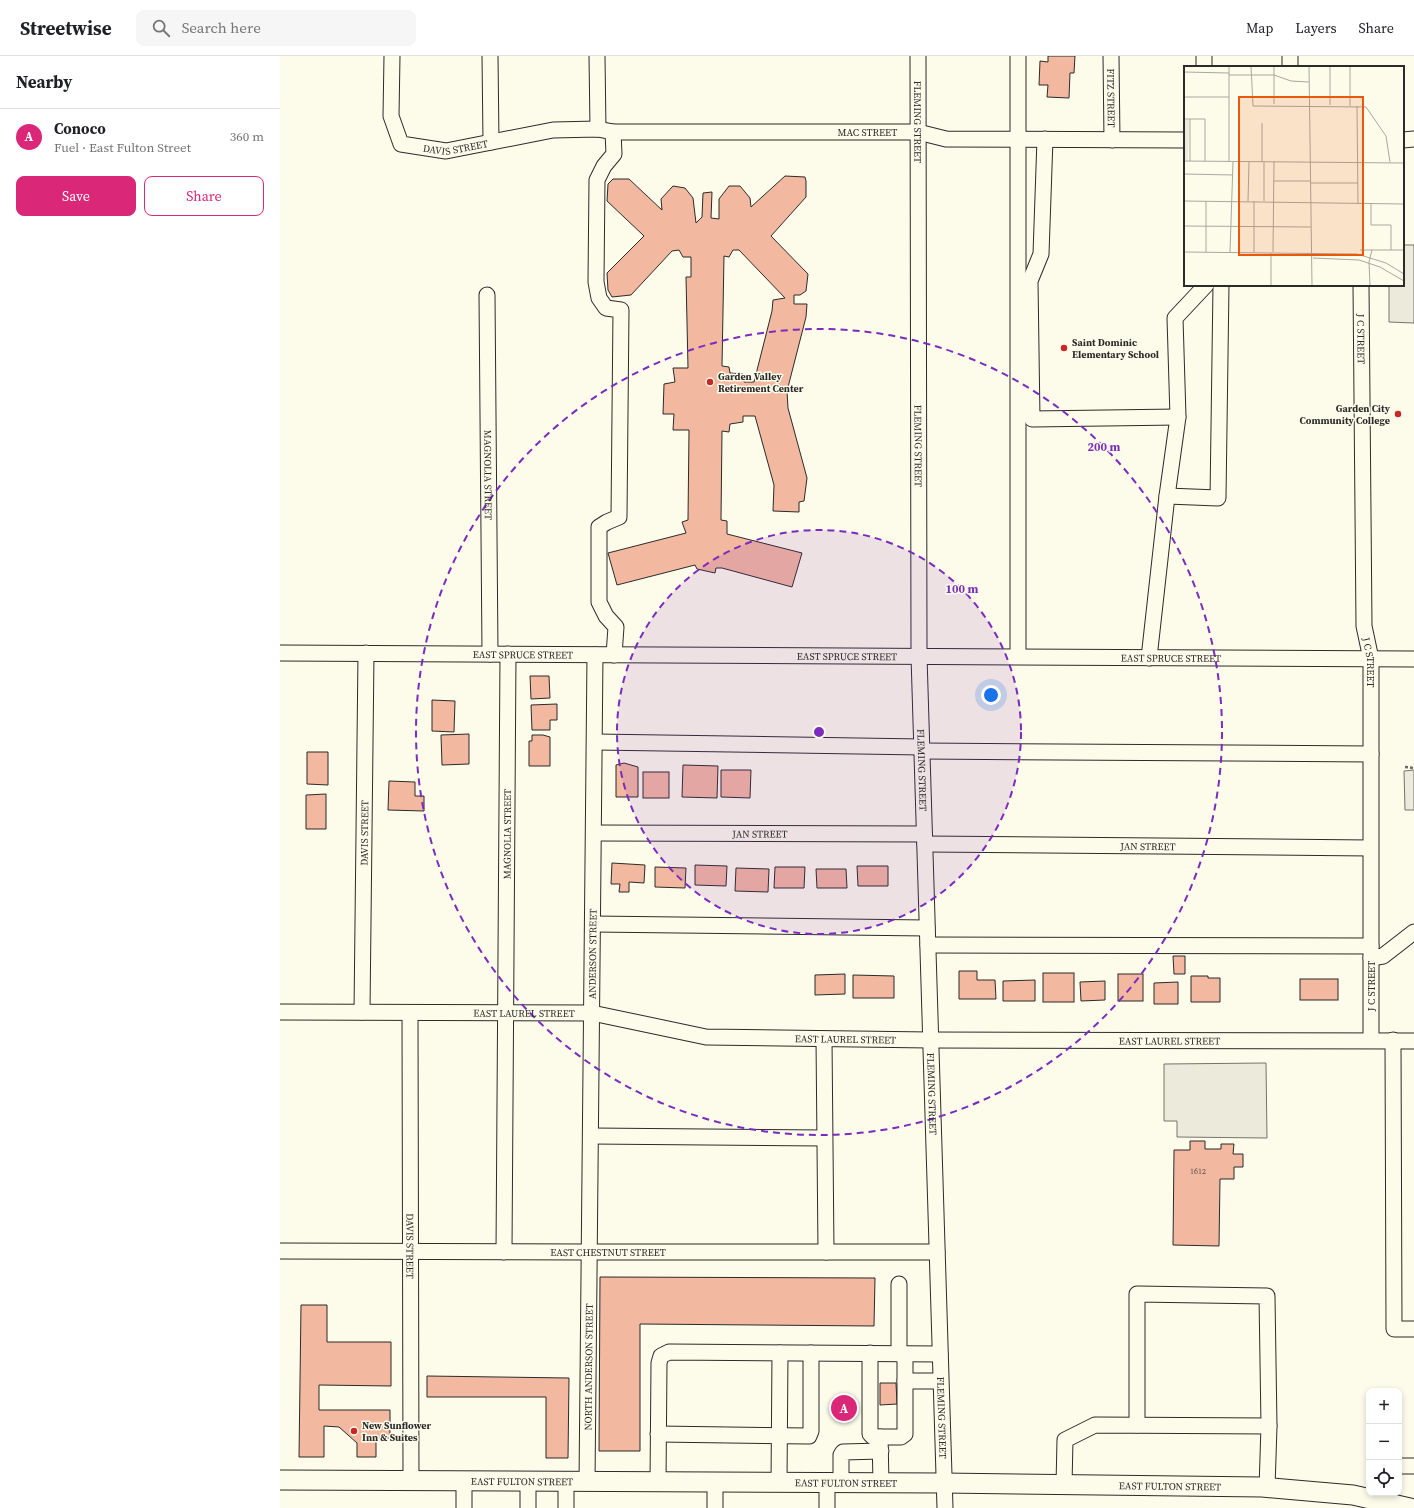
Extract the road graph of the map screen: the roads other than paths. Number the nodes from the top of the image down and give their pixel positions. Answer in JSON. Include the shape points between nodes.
{"nodes":[{"id":1,"x":392,"y":56,"type":"edge"},
{"id":2,"x":490,"y":56,"type":"edge"},
{"id":3,"x":597,"y":56,"type":"edge"},
{"id":4,"x":918,"y":56,"type":"edge"},
{"id":5,"x":1018,"y":56,"type":"edge"},
{"id":6,"x":1111,"y":56,"type":"edge"},
{"id":7,"x":598,"y":129,"type":"junction"},
{"id":8,"x":613,"y":132,"type":"junction"},
{"id":9,"x":918,"y":132,"type":"junction"},
{"id":10,"x":1019,"y":139,"type":"junction"},
{"id":11,"x":1045,"y":139,"type":"junction"},
{"id":12,"x":1414,"y":139,"type":"edge"},
{"id":13,"x":1112,"y":140,"type":"junction"},
{"id":14,"x":1184,"y":140,"type":"edge"},
{"id":15,"x":1404,"y":140,"type":"edge"},
{"id":16,"x":491,"y":142,"type":"junction"},
{"id":17,"x":1205,"y":286,"type":"edge"},
{"id":18,"x":1221,"y":286,"type":"edge"},
{"id":19,"x":1361,"y":286,"type":"edge"},
{"id":20,"x":487,"y":295,"type":"dead end"},
{"id":21,"x":1178,"y":417,"type":"junction"},
{"id":22,"x":1167,"y":496,"type":"junction"},
{"id":23,"x":280,"y":653,"type":"edge"},
{"id":24,"x":366,"y":653,"type":"junction"},
{"id":25,"x":490,"y":654,"type":"junction"},
{"id":26,"x":508,"y":654,"type":"junction"},
{"id":27,"x":595,"y":655,"type":"junction"},
{"id":28,"x":614,"y":655,"type":"junction"},
{"id":29,"x":919,"y":656,"type":"junction"},
{"id":30,"x":1018,"y":656,"type":"junction"},
{"id":31,"x":1149,"y":658,"type":"junction"},
{"id":32,"x":1371,"y":659,"type":"junction"},
{"id":33,"x":1414,"y":659,"type":"edge"},
{"id":34,"x":595,"y":742,"type":"junction"},
{"id":35,"x":922,"y":749,"type":"junction"},
{"id":36,"x":1371,"y":754,"type":"junction"},
{"id":37,"x":595,"y":833,"type":"junction"},
{"id":38,"x":925,"y":839,"type":"junction"},
{"id":39,"x":1370,"y":848,"type":"junction"},
{"id":40,"x":593,"y":924,"type":"junction"},
{"id":41,"x":927,"y":928,"type":"junction"},
{"id":42,"x":1414,"y":932,"type":"edge"},
{"id":43,"x":928,"y":945,"type":"junction"},
{"id":44,"x":1371,"y":952,"type":"junction"},
{"id":45,"x":280,"y":1012,"type":"edge"},
{"id":46,"x":362,"y":1012,"type":"junction"},
{"id":47,"x":410,"y":1012,"type":"junction"},
{"id":48,"x":505,"y":1013,"type":"junction"},
{"id":49,"x":592,"y":1013,"type":"junction"},
{"id":50,"x":824,"y":1039,"type":"junction"},
{"id":51,"x":930,"y":1040,"type":"junction"},
{"id":52,"x":1371,"y":1040,"type":"junction"},
{"id":53,"x":1393,"y":1040,"type":"junction"},
{"id":54,"x":1414,"y":1041,"type":"edge"},
{"id":55,"x":591,"y":1136,"type":"junction"},
{"id":56,"x":824,"y":1138,"type":"junction"},
{"id":57,"x":280,"y":1251,"type":"edge"},
{"id":58,"x":411,"y":1251,"type":"junction"},
{"id":59,"x":504,"y":1252,"type":"junction"},
{"id":60,"x":589,"y":1252,"type":"junction"},
{"id":61,"x":826,"y":1252,"type":"junction"},
{"id":62,"x":936,"y":1252,"type":"junction"},
{"id":63,"x":899,"y":1284,"type":"dead end"},
{"id":64,"x":1414,"y":1329,"type":"edge"},
{"id":65,"x":780,"y":1353,"type":"junction"},
{"id":66,"x":812,"y":1353,"type":"junction"},
{"id":67,"x":870,"y":1353,"type":"junction"},
{"id":68,"x":902,"y":1354,"type":"junction"},
{"id":69,"x":940,"y":1354,"type":"junction"},
{"id":70,"x":905,"y":1381,"type":"junction"},
{"id":71,"x":940,"y":1381,"type":"junction"},
{"id":72,"x":1137,"y":1425,"type":"junction"},
{"id":73,"x":1269,"y":1426,"type":"junction"},
{"id":74,"x":658,"y":1434,"type":"junction"},
{"id":75,"x":779,"y":1435,"type":"junction"},
{"id":76,"x":880,"y":1444,"type":"junction"},
{"id":77,"x":1402,"y":1466,"type":"edge"},
{"id":78,"x":1414,"y":1466,"type":"edge"},
{"id":79,"x":280,"y":1480,"type":"edge"},
{"id":80,"x":411,"y":1480,"type":"junction"},
{"id":81,"x":464,"y":1480,"type":"junction"},
{"id":82,"x":528,"y":1481,"type":"junction"},
{"id":83,"x":566,"y":1482,"type":"junction"},
{"id":84,"x":587,"y":1482,"type":"junction"},
{"id":85,"x":658,"y":1483,"type":"junction"},
{"id":86,"x":715,"y":1483,"type":"junction"},
{"id":87,"x":779,"y":1483,"type":"junction"},
{"id":88,"x":834,"y":1483,"type":"junction"},
{"id":89,"x":881,"y":1483,"type":"junction"},
{"id":90,"x":943,"y":1483,"type":"junction"},
{"id":91,"x":1064,"y":1485,"type":"junction"},
{"id":92,"x":1267,"y":1488,"type":"junction"},
{"id":93,"x":464,"y":1508,"type":"edge"},
{"id":94,"x":528,"y":1508,"type":"edge"},
{"id":95,"x":566,"y":1508,"type":"edge"},
{"id":96,"x":715,"y":1508,"type":"edge"},
{"id":97,"x":827,"y":1508,"type":"edge"},
{"id":98,"x":945,"y":1508,"type":"edge"},
{"id":99,"x":1410,"y":1508,"type":"edge"}],
"edges":[{"from":1,"to":16,"type":"street","name":"DAVIS STREET","via":[[391,116],[401,144],[446,151]]},
{"from":2,"to":16,"type":"street"},
{"from":3,"to":7,"type":"street"},
{"from":4,"to":9,"type":"street","name":"FLEMING STREET"},
{"from":5,"to":10,"type":"street"},
{"from":6,"to":13,"type":"street","name":"FITZ STREET"},
{"from":7,"to":8,"type":"street","name":"MAC STREET"},
{"from":7,"to":16,"type":"street","name":"DAVIS STREET","via":[[554,130]]},
{"from":8,"to":9,"type":"street","name":"MAC STREET"},
{"from":8,"to":28,"type":"street","via":[[614,154],[597,180],[596,282],[599,298],[606,308],[621,310],[619,517],[599,528],[599,602],[606,616],[616,627]]},
{"from":9,"to":10,"type":"street","name":"MAC STREET","via":[[946,138]]},
{"from":9,"to":29,"type":"street","name":"FLEMING STREET"},
{"from":10,"to":11,"type":"street","name":"MAC STREET"},
{"from":10,"to":30,"type":"street"},
{"from":11,"to":13,"type":"street","name":"MAC STREET"},
{"from":11,"to":21,"type":"street","via":[[1041,254],[1030,281],[1032,419]]},
{"from":12,"to":15,"type":"street"},
{"from":13,"to":14,"type":"street","name":"MAC STREET"},
{"from":17,"to":21,"type":"street","via":[[1175,318]]},
{"from":18,"to":22,"type":"street","via":[[1218,498]]},
{"from":19,"to":32,"type":"street","name":"J C STREET","via":[[1364,626]]},
{"from":20,"to":25,"type":"street","name":"MAGNOLIA STREET"},
{"from":21,"to":22,"type":"street"},
{"from":22,"to":31,"type":"street"},
{"from":23,"to":24,"type":"street","name":"EAST SPRUCE STREET"},
{"from":24,"to":25,"type":"street","name":"EAST SPRUCE STREET"},
{"from":24,"to":46,"type":"street","name":"DAVIS STREET"},
{"from":25,"to":26,"type":"street","name":"EAST SPRUCE STREET"},
{"from":26,"to":27,"type":"street","name":"EAST SPRUCE STREET"},
{"from":26,"to":48,"type":"street","name":"MAGNOLIA STREET"},
{"from":27,"to":28,"type":"street","name":"EAST SPRUCE STREET"},
{"from":27,"to":34,"type":"street","name":"ANDERSON STREET"},
{"from":28,"to":29,"type":"street","name":"EAST SPRUCE STREET"},
{"from":29,"to":30,"type":"street","name":"EAST SPRUCE STREET"},
{"from":29,"to":35,"type":"street","name":"FLEMING STREET"},
{"from":30,"to":31,"type":"street","name":"EAST SPRUCE STREET"},
{"from":31,"to":32,"type":"street","name":"EAST SPRUCE STREET"},
{"from":32,"to":33,"type":"street","name":"EAST SPRUCE STREET"},
{"from":32,"to":36,"type":"street","name":"J C STREET"},
{"from":34,"to":35,"type":"street"},
{"from":34,"to":37,"type":"street","name":"ANDERSON STREET"},
{"from":35,"to":36,"type":"street"},
{"from":35,"to":38,"type":"street","name":"FLEMING STREET"},
{"from":36,"to":39,"type":"street","name":"J C STREET"},
{"from":37,"to":38,"type":"street","name":"JAN STREET"},
{"from":37,"to":40,"type":"street","name":"ANDERSON STREET"},
{"from":38,"to":39,"type":"street","name":"JAN STREET"},
{"from":38,"to":41,"type":"street","name":"FLEMING STREET"},
{"from":39,"to":44,"type":"street","name":"J C STREET"},
{"from":40,"to":41,"type":"street"},
{"from":40,"to":49,"type":"street","name":"ANDERSON STREET"},
{"from":41,"to":43,"type":"street","name":"FLEMING STREET"},
{"from":42,"to":44,"type":"street","via":[[1383,956]]},
{"from":43,"to":44,"type":"street"},
{"from":43,"to":51,"type":"street","name":"FLEMING STREET"},
{"from":44,"to":52,"type":"street","name":"J C STREET"},
{"from":45,"to":46,"type":"street","name":"EAST LAUREL STREET"},
{"from":46,"to":47,"type":"street","name":"EAST LAUREL STREET"},
{"from":47,"to":48,"type":"street","name":"EAST LAUREL STREET"},
{"from":47,"to":58,"type":"street","name":"DAVIS STREET"},
{"from":48,"to":49,"type":"street","name":"EAST LAUREL STREET"},
{"from":48,"to":59,"type":"street","name":"MAGNOLIA STREET"},
{"from":49,"to":50,"type":"street","name":"EAST LAUREL STREET","via":[[706,1037]]},
{"from":49,"to":55,"type":"street","name":"ANDERSON STREET"},
{"from":50,"to":51,"type":"street","name":"EAST LAUREL STREET"},
{"from":50,"to":56,"type":"street"},
{"from":51,"to":52,"type":"street","name":"EAST LAUREL STREET"},
{"from":51,"to":62,"type":"street","name":"FLEMING STREET"},
{"from":52,"to":53,"type":"street","name":"EAST LAUREL STREET"},
{"from":53,"to":54,"type":"street","name":"EAST LAUREL STREET"},
{"from":53,"to":64,"type":"street","via":[[1394,1329]]},
{"from":55,"to":56,"type":"street"},
{"from":55,"to":60,"type":"street","name":"ANDERSON STREET"},
{"from":56,"to":61,"type":"street"},
{"from":57,"to":58,"type":"street","name":"EAST CHESTNUT STREET"},
{"from":58,"to":59,"type":"street","name":"EAST CHESTNUT STREET"},
{"from":58,"to":80,"type":"street","name":"DAVIS STREET"},
{"from":59,"to":60,"type":"street","name":"EAST CHESTNUT STREET"},
{"from":60,"to":61,"type":"street","name":"EAST CHESTNUT STREET"},
{"from":60,"to":84,"type":"street","name":"NORTH ANDERSON STREET"},
{"from":61,"to":62,"type":"street","name":"EAST CHESTNUT STREET"},
{"from":62,"to":69,"type":"street","name":"FLEMING STREET"},
{"from":63,"to":68,"type":"street"},
{"from":65,"to":66,"type":"street"},
{"from":65,"to":74,"type":"street","via":[[669,1352],[661,1356]]},
{"from":65,"to":75,"type":"street"},
{"from":66,"to":67,"type":"street"},
{"from":66,"to":75,"type":"street","via":[[810,1434]]},
{"from":67,"to":68,"type":"street"},
{"from":67,"to":76,"type":"street","via":[[870,1434]]},
{"from":68,"to":69,"type":"street"},
{"from":68,"to":70,"type":"street"},
{"from":69,"to":71,"type":"street","name":"FLEMING STREET"},
{"from":70,"to":71,"type":"street"},
{"from":70,"to":76,"type":"street","via":[[905,1434]]},
{"from":71,"to":90,"type":"street","name":"FLEMING STREET"},
{"from":72,"to":73,"type":"street"},
{"from":72,"to":73,"type":"street","via":[[1137,1294],[1267,1296]]},
{"from":72,"to":91,"type":"street","via":[[1095,1424],[1065,1440]]},
{"from":73,"to":92,"type":"street"},
{"from":74,"to":75,"type":"street"},
{"from":74,"to":85,"type":"street"},
{"from":75,"to":87,"type":"street"},
{"from":76,"to":88,"type":"street","via":[[843,1452]]},
{"from":76,"to":89,"type":"street"},
{"from":77,"to":78,"type":"street"},
{"from":79,"to":80,"type":"main road","name":"EAST FULTON STREET"},
{"from":80,"to":81,"type":"main road","name":"EAST FULTON STREET"},
{"from":81,"to":82,"type":"main road","name":"EAST FULTON STREET"},
{"from":81,"to":93,"type":"street"},
{"from":82,"to":83,"type":"main road","name":"EAST FULTON STREET"},
{"from":82,"to":94,"type":"street"},
{"from":83,"to":84,"type":"main road","name":"EAST FULTON STREET"},
{"from":83,"to":95,"type":"street"},
{"from":84,"to":85,"type":"main road","name":"EAST FULTON STREET"},
{"from":85,"to":86,"type":"main road","name":"EAST FULTON STREET"},
{"from":86,"to":87,"type":"main road","name":"EAST FULTON STREET"},
{"from":86,"to":96,"type":"street"},
{"from":87,"to":88,"type":"main road","name":"EAST FULTON STREET"},
{"from":88,"to":89,"type":"main road","name":"EAST FULTON STREET"},
{"from":88,"to":97,"type":"street"},
{"from":89,"to":90,"type":"main road","name":"EAST FULTON STREET"},
{"from":90,"to":91,"type":"main road","name":"EAST FULTON STREET"},
{"from":90,"to":98,"type":"street","name":"FLEMING STREET"},
{"from":91,"to":92,"type":"main road","name":"EAST FULTON STREET"},
{"from":92,"to":99,"type":"main road","name":"EAST FULTON STREET","via":[[1353,1496]]}]}
